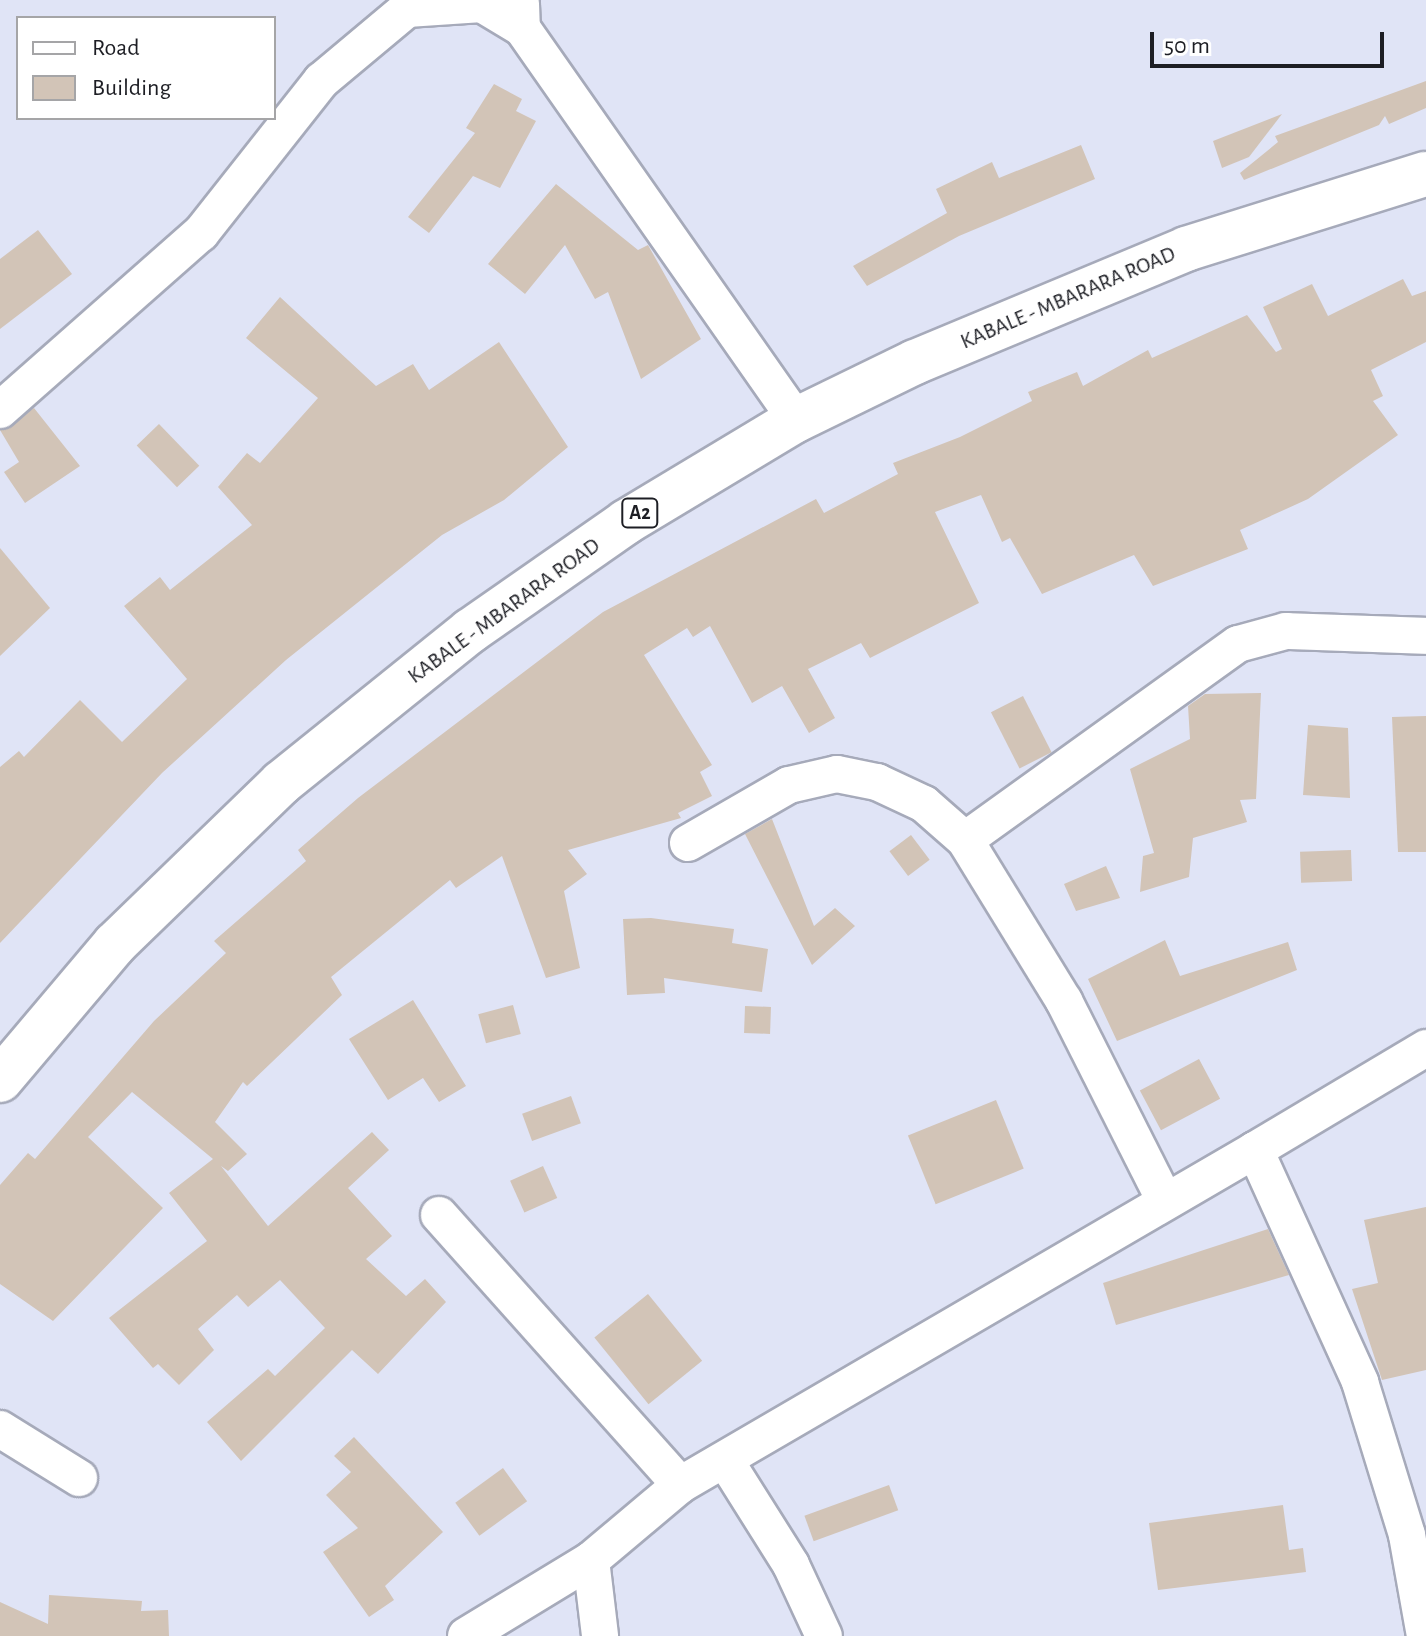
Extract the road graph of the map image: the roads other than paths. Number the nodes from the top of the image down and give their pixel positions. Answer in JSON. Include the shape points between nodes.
{"nodes":[{"id":1,"x":521,"y":14,"type":"edge"},
{"id":2,"x":1426,"y":174,"type":"edge"},
{"id":3,"x":0,"y":410,"type":"edge"},
{"id":4,"x":796,"y":420,"type":"junction"},
{"id":5,"x":1426,"y":636,"type":"edge"},
{"id":6,"x":965,"y":840,"type":"junction"},
{"id":7,"x":688,"y":843,"type":"dead end"},
{"id":8,"x":1426,"y":1048,"type":"edge"},
{"id":9,"x":0,"y":1080,"type":"edge"},
{"id":10,"x":1255,"y":1150,"type":"junction"},
{"id":11,"x":1165,"y":1201,"type":"junction"},
{"id":12,"x":439,"y":1215,"type":"dead end"},
{"id":13,"x":0,"y":1429,"type":"edge"},
{"id":14,"x":725,"y":1460,"type":"junction"},
{"id":15,"x":79,"y":1478,"type":"dead end"},
{"id":16,"x":680,"y":1485,"type":"junction"},
{"id":17,"x":591,"y":1560,"type":"junction"},
{"id":18,"x":466,"y":1636,"type":"edge"},
{"id":19,"x":600,"y":1636,"type":"edge"},
{"id":20,"x":824,"y":1636,"type":"edge"},
{"id":21,"x":1425,"y":1636,"type":"edge"}],
"edges":[{"from":1,"to":3,"type":"street","via":[[482,4],[407,9],[321,81],[201,233]]},
{"from":1,"to":4,"type":"street"},
{"from":2,"to":4,"type":"main road","name":"KABALE - MBARARA ROAD","number":"A2","via":[[1186,249],[915,362]]},
{"from":4,"to":9,"type":"main road","name":"KABALE - MBARARA ROAD","number":"A2","via":[[626,522],[470,631],[281,783],[115,944]]},
{"from":5,"to":6,"type":"street","via":[[1299,631],[1238,644]]},
{"from":6,"to":7,"type":"street","via":[[924,804],[877,782],[837,774],[789,785]]},
{"from":6,"to":11,"type":"street","via":[[1064,1001]]},
{"from":8,"to":10,"type":"street"},
{"from":10,"to":11,"type":"street"},
{"from":10,"to":21,"type":"street","via":[[1360,1382],[1407,1535]]},
{"from":11,"to":14,"type":"street"},
{"from":12,"to":16,"type":"street"},
{"from":13,"to":15,"type":"street"},
{"from":14,"to":16,"type":"street"},
{"from":14,"to":20,"type":"street","via":[[791,1565]]},
{"from":16,"to":17,"type":"street"},
{"from":17,"to":18,"type":"street"},
{"from":17,"to":19,"type":"street"}]}
